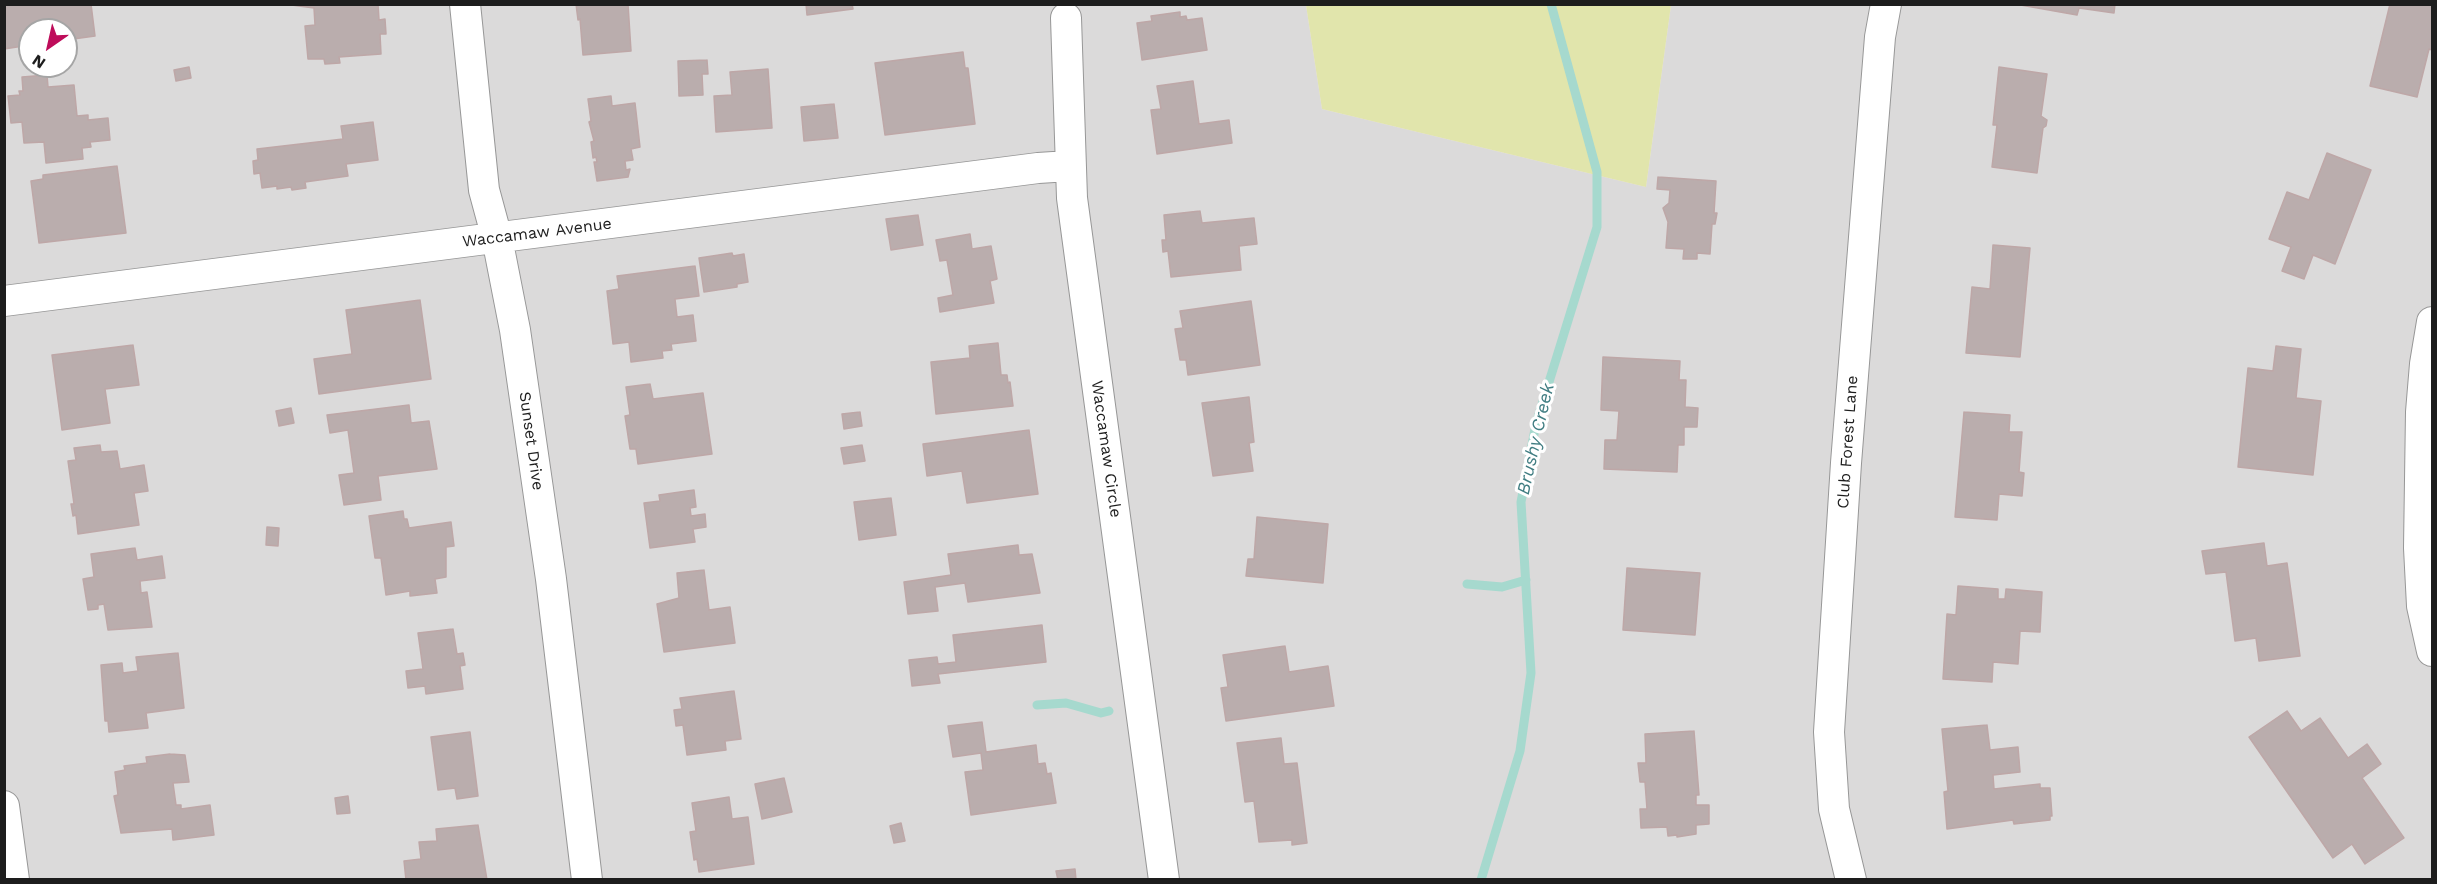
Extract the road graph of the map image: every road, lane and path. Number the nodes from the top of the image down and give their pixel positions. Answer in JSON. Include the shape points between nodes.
{"nodes":[{"id":1,"x":465,"y":4,"type":"edge"},
{"id":2,"x":1886,"y":4,"type":"edge"},
{"id":3,"x":1066,"y":18,"type":"dead end"},
{"id":4,"x":1069,"y":166,"type":"junction"},
{"id":5,"x":497,"y":238,"type":"junction"},
{"id":6,"x":4,"y":301,"type":"edge"},
{"id":7,"x":2433,"y":322,"type":"edge"},
{"id":8,"x":2433,"y":651,"type":"edge"},
{"id":9,"x":4,"y":806,"type":"edge"},
{"id":10,"x":14,"y":879,"type":"edge"},
{"id":11,"x":587,"y":879,"type":"edge"},
{"id":12,"x":1164,"y":879,"type":"edge"},
{"id":13,"x":1851,"y":879,"type":"edge"}],
"edges":[{"from":1,"to":5,"type":"street","name":"Sunset Drive","via":[[484,190]]},
{"from":2,"to":13,"type":"street","name":"Club Forest Lane","via":[[1880,37],[1848,439],[1829,732],[1834,809]]},
{"from":3,"to":4,"type":"street","name":"Waccamaw Circle"},
{"from":4,"to":5,"type":"street","name":"Waccamaw Avenue"},
{"from":4,"to":12,"type":"street","name":"Waccamaw Circle"},
{"from":5,"to":6,"type":"street","name":"Waccamaw Avenue"},
{"from":5,"to":11,"type":"street","name":"Sunset Drive","via":[[551,579]]},
{"from":7,"to":8,"type":"street","via":[[2421,412],[2419,548],[2422,606]]},
{"from":9,"to":10,"type":"street"}]}
